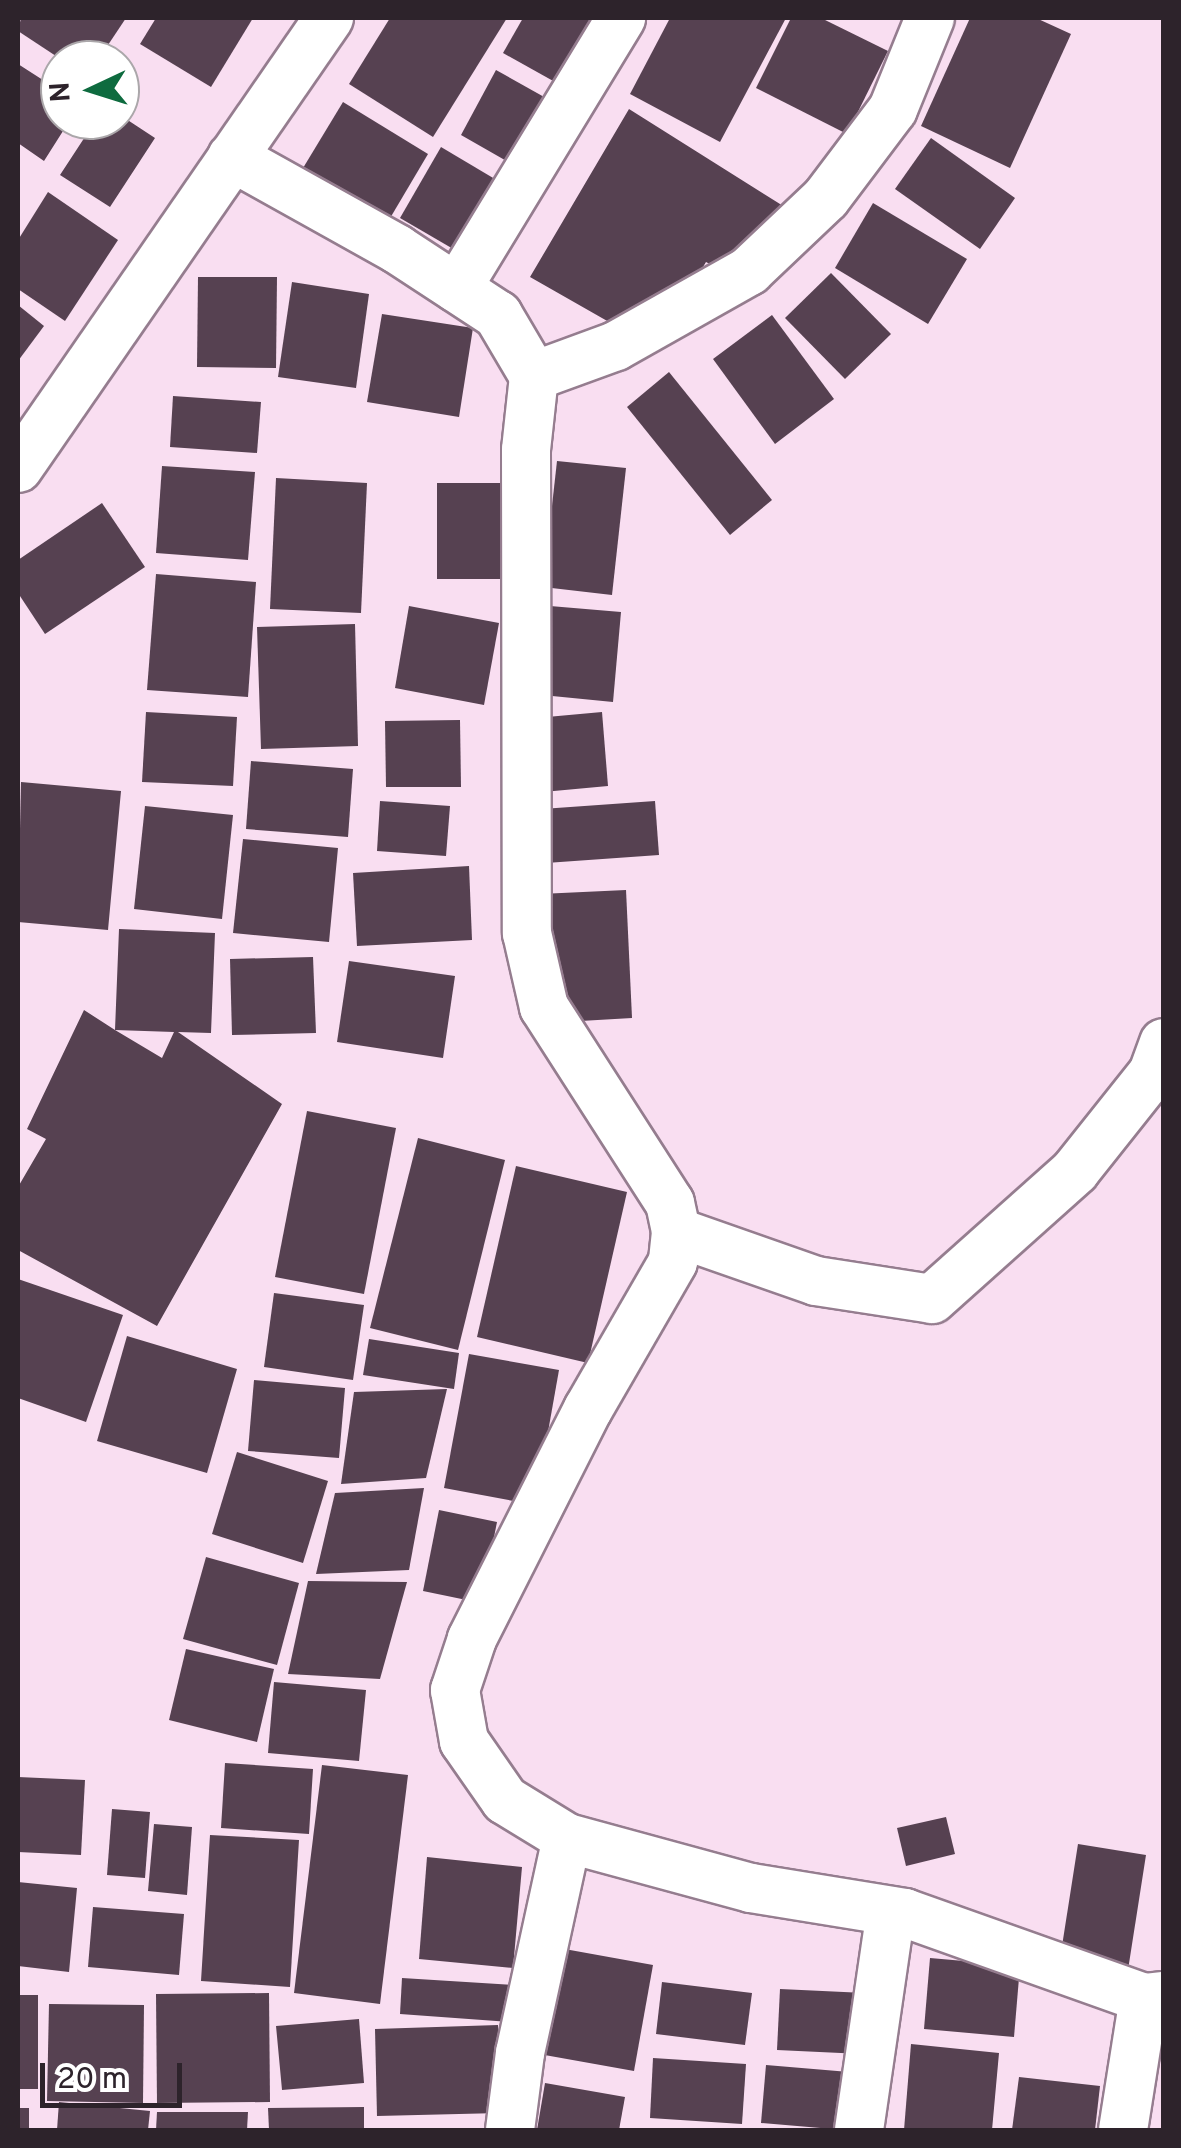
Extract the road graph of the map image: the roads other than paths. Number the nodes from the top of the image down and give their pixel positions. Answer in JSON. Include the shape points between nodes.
{"nodes":[{"id":1,"x":329,"y":18,"type":"edge"},
{"id":2,"x":622,"y":18,"type":"edge"},
{"id":3,"x":930,"y":18,"type":"edge"},
{"id":4,"x":232,"y":158,"type":"junction"},
{"id":5,"x":458,"y":288,"type":"junction"},
{"id":6,"x":534,"y":376,"type":"junction"},
{"id":7,"x":18,"y":468,"type":"edge"},
{"id":8,"x":1164,"y":1043,"type":"edge"},
{"id":9,"x":676,"y":1232,"type":"junction"},
{"id":10,"x":567,"y":1838,"type":"junction"},
{"id":11,"x":891,"y":1911,"type":"junction"},
{"id":12,"x":1154,"y":1997,"type":"edge"},
{"id":13,"x":510,"y":2130,"type":"edge"},
{"id":14,"x":860,"y":2130,"type":"edge"},
{"id":15,"x":1123,"y":2130,"type":"edge"}],
"edges":[{"from":1,"to":4,"type":"street"},
{"from":2,"to":5,"type":"street"},
{"from":3,"to":6,"type":"street","via":[[893,109],[826,198],[749,271],[616,346]]},
{"from":4,"to":5,"type":"street"},
{"from":4,"to":7,"type":"street"},
{"from":5,"to":6,"type":"street","via":[[498,316]]},
{"from":6,"to":9,"type":"street","via":[[526,450],[527,932],[544,1007],[670,1203]]},
{"from":8,"to":9,"type":"street","via":[[1154,1073],[1075,1171],[932,1299],[816,1281]]},
{"from":9,"to":10,"type":"street","via":[[673,1262],[588,1409],[472,1639],[455,1690],[464,1741],[505,1800]]},
{"from":10,"to":11,"type":"street","via":[[750,1888]]},
{"from":10,"to":13,"type":"street"},
{"from":11,"to":12,"type":"street"},
{"from":11,"to":14,"type":"street"},
{"from":12,"to":15,"type":"street"}]}
